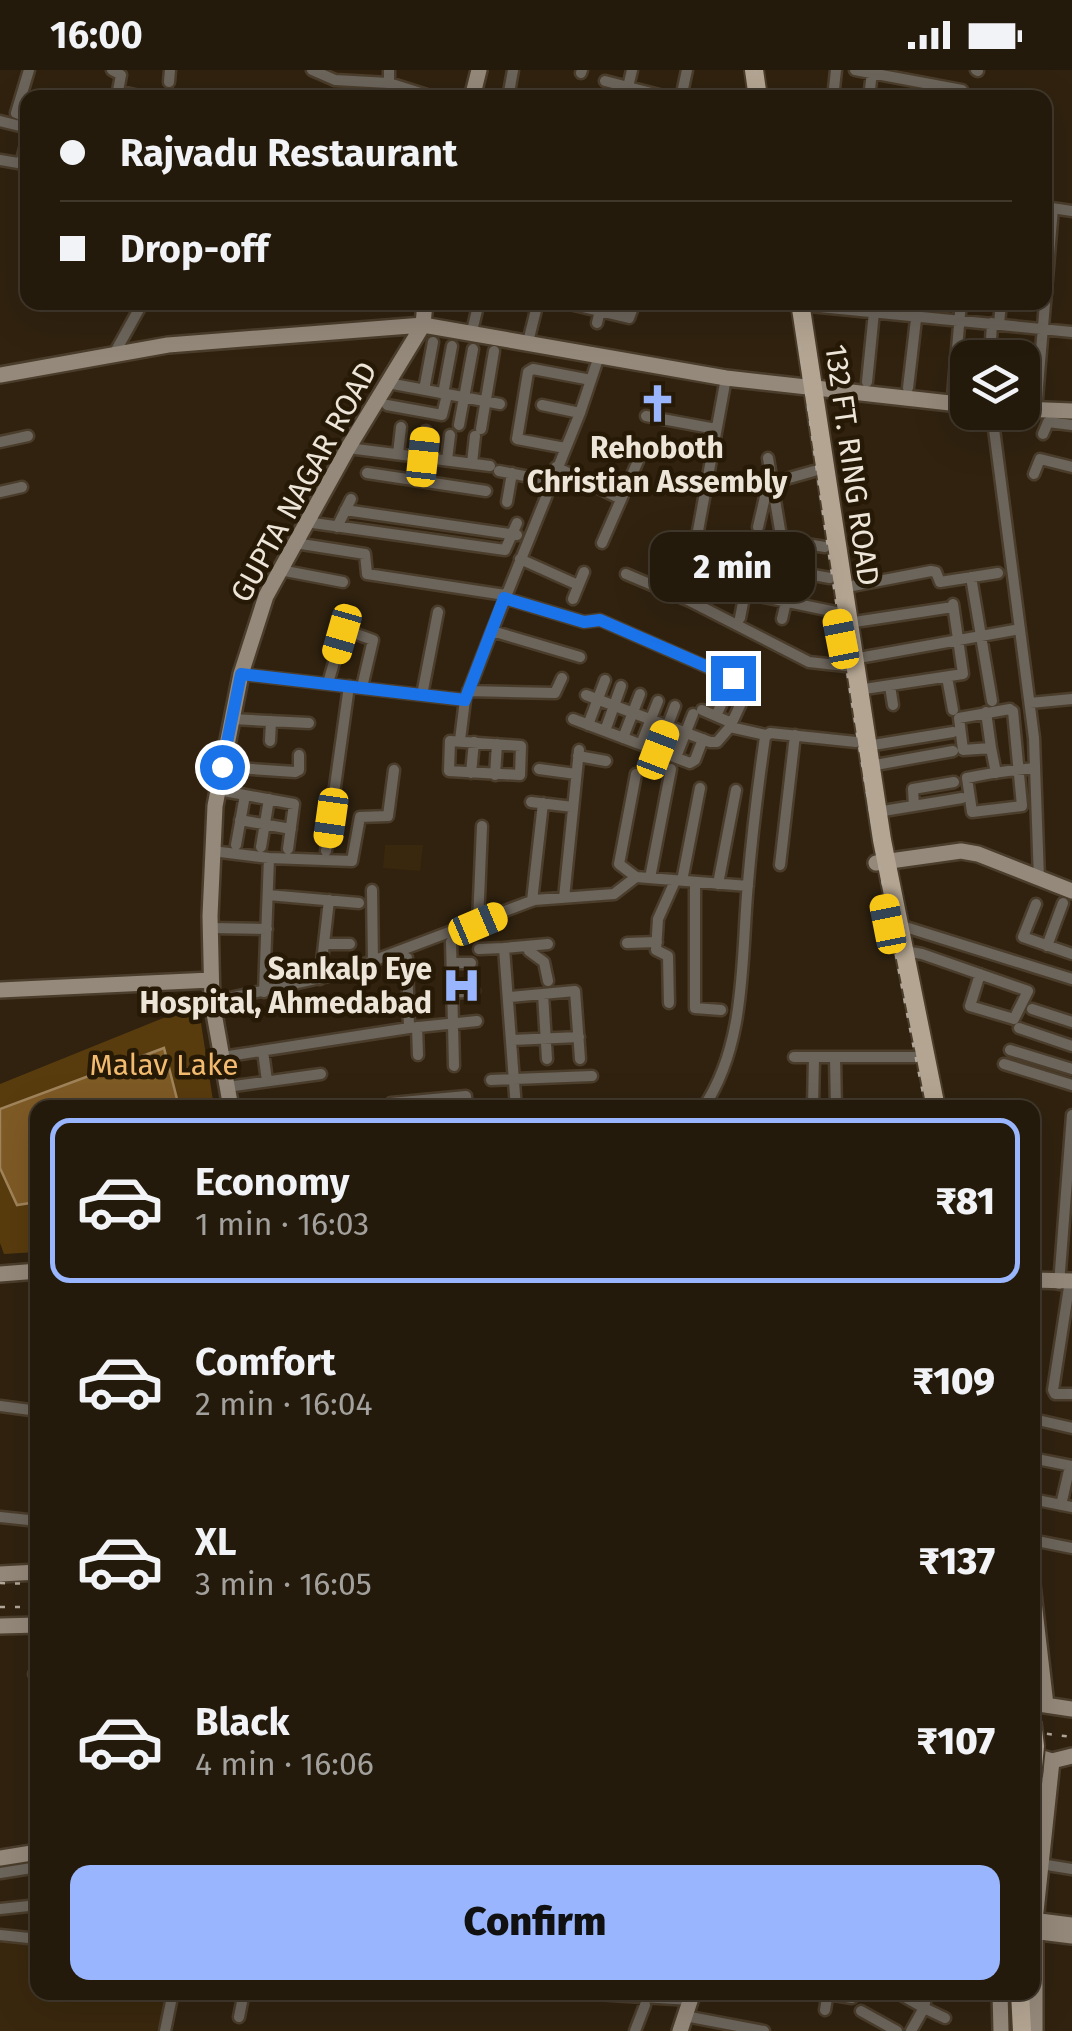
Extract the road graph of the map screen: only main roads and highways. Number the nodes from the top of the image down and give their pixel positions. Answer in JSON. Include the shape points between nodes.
{"nodes":[{"id":1,"x":797,"y":310,"type":"edge"},
{"id":2,"x":808,"y":388,"type":"junction"},
{"id":3,"x":836,"y":583,"type":"junction"},
{"id":4,"x":850,"y":662,"type":"junction"},
{"id":5,"x":862,"y":744,"type":"junction"},
{"id":6,"x":881,"y":862,"type":"junction"},
{"id":7,"x":923,"y":1100,"type":"edge"},
{"id":8,"x":934,"y":1100,"type":"edge"},
{"id":9,"x":1010,"y":2000,"type":"edge"},
{"id":10,"x":1020,"y":2000,"type":"edge"},
{"id":11,"x":1012,"y":2031,"type":"edge"},
{"id":12,"x":1022,"y":2031,"type":"edge"}],
"edges":[{"from":1,"to":2,"type":"main road","name":"132 FT. RING ROAD"},
{"from":2,"to":3,"type":"main road","name":"132 FT. RING ROAD"},
{"from":2,"to":3,"type":"main road","name":"132 FT. RING ROAD","via":[[814,471]]},
{"from":3,"to":4,"type":"main road","name":"132 FT. RING ROAD"},
{"from":4,"to":5,"type":"main road","name":"132 FT. RING ROAD"},
{"from":4,"to":5,"type":"main road","name":"132 FT. RING ROAD"},
{"from":5,"to":6,"type":"main road","name":"132 FT. RING ROAD"},
{"from":5,"to":6,"type":"main road","name":"132 FT. RING ROAD"},
{"from":6,"to":7,"type":"main road","name":"132 FT. RING ROAD"},
{"from":6,"to":8,"type":"main road","name":"132 FT. RING ROAD"},
{"from":9,"to":11,"type":"main road"},
{"from":10,"to":12,"type":"main road"}]}
